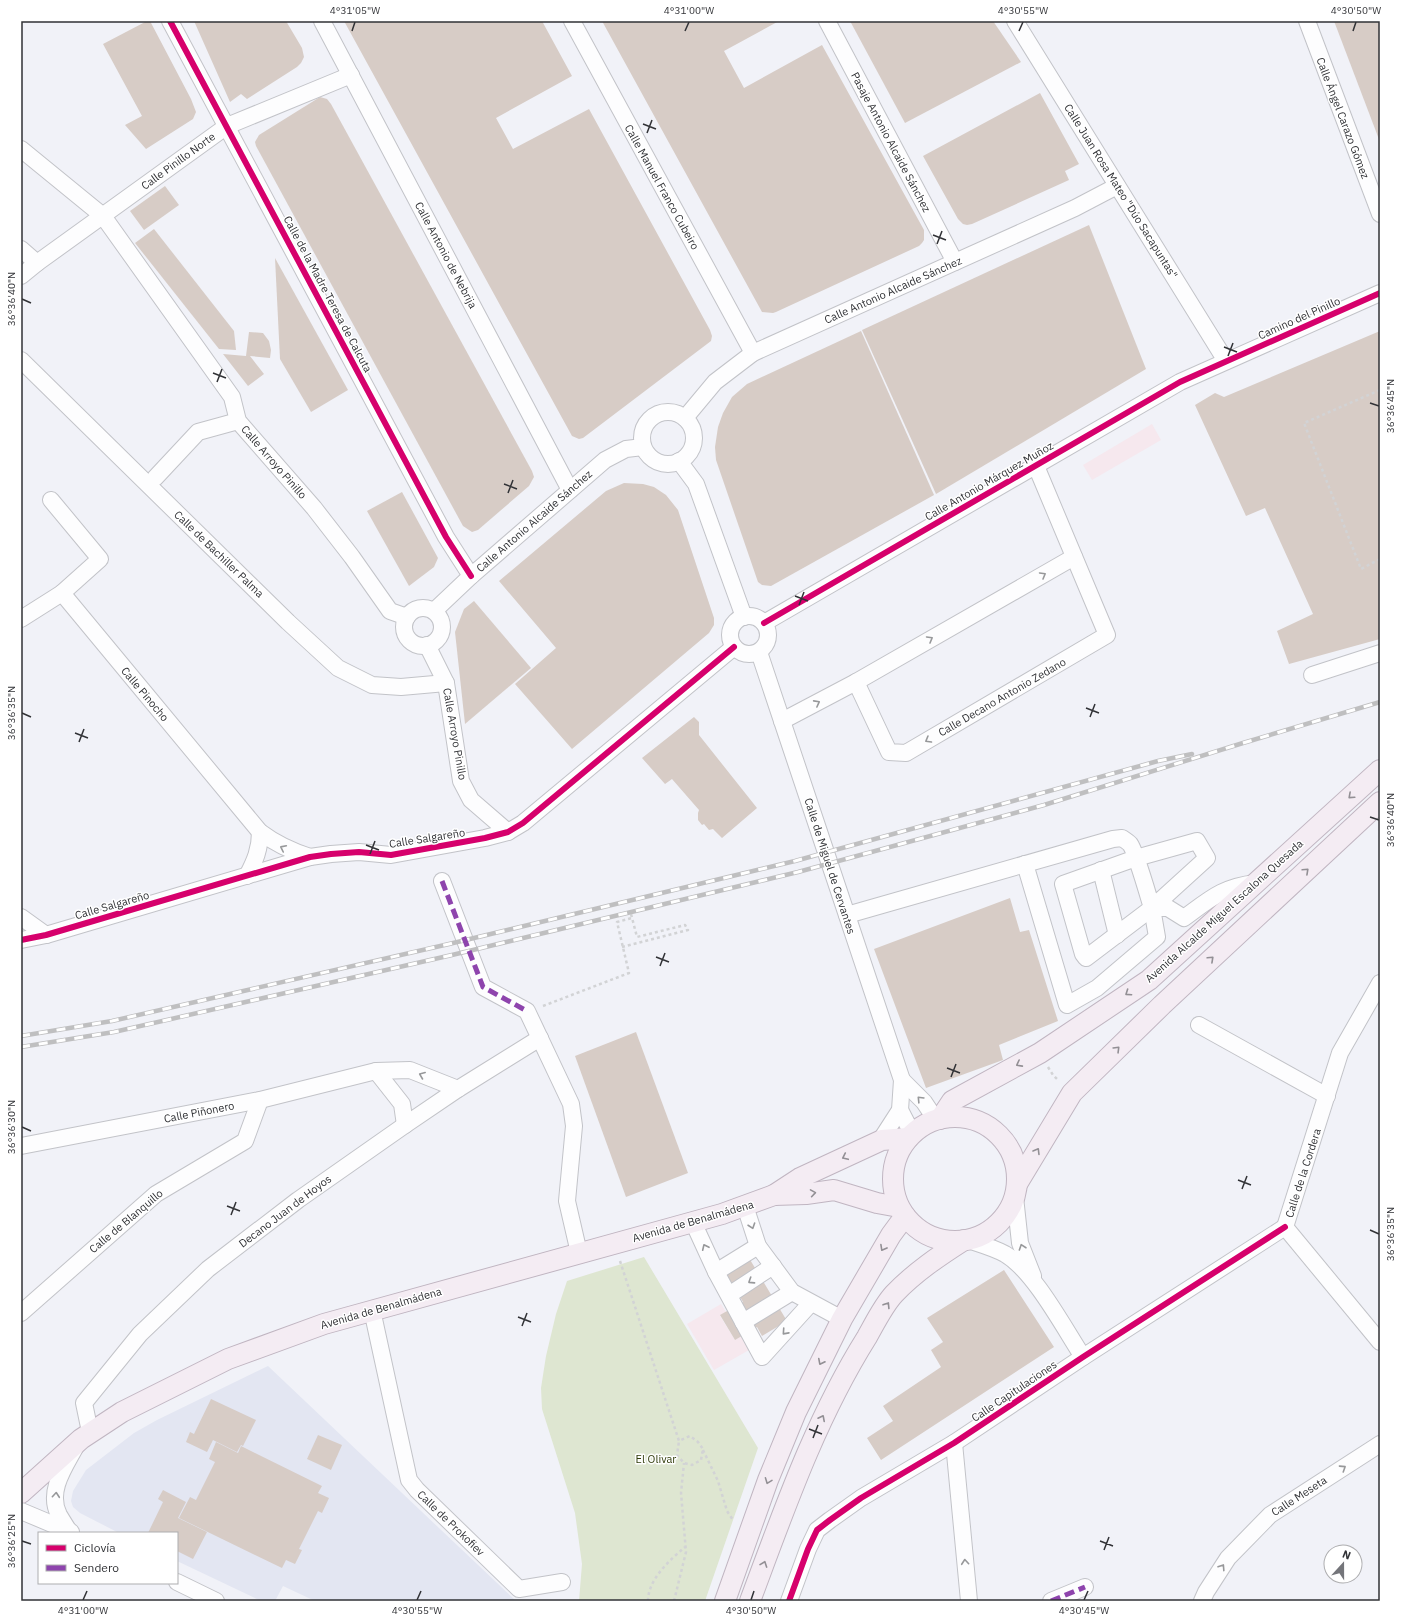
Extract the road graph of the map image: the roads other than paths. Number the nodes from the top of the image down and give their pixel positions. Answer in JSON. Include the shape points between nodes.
{"nodes":[{"id":1,"x":170,"y":21,"type":"edge"},
{"id":2,"x":322,"y":21,"type":"edge"},
{"id":3,"x":572,"y":21,"type":"edge"},
{"id":4,"x":827,"y":21,"type":"edge"},
{"id":5,"x":1015,"y":21,"type":"edge"},
{"id":6,"x":1307,"y":21,"type":"edge"},
{"id":7,"x":351,"y":75,"type":"junction"},
{"id":8,"x":227,"y":126,"type":"junction"},
{"id":9,"x":21,"y":149,"type":"edge"},
{"id":10,"x":1117,"y":186,"type":"junction"},
{"id":11,"x":1380,"y":214,"type":"edge"},
{"id":12,"x":102,"y":216,"type":"junction"},
{"id":13,"x":21,"y":249,"type":"edge"},
{"id":14,"x":955,"y":262,"type":"junction"},
{"id":15,"x":37,"y":263,"type":"junction"},
{"id":16,"x":21,"y":276,"type":"edge"},
{"id":17,"x":1380,"y":293,"type":"edge"},
{"id":18,"x":753,"y":353,"type":"junction"},
{"id":19,"x":21,"y":360,"type":"edge"},
{"id":20,"x":1226,"y":361,"type":"junction"},
{"id":21,"x":685,"y":418,"type":"junction"},
{"id":22,"x":238,"y":421,"type":"junction"},
{"id":23,"x":643,"y":446,"type":"junction"},
{"id":24,"x":679,"y":461,"type":"junction"},
{"id":25,"x":1036,"y":466,"type":"junction"},
{"id":26,"x":155,"y":478,"type":"dead end"},
{"id":27,"x":570,"y":490,"type":"junction"},
{"id":28,"x":51,"y":500,"type":"dead end"},
{"id":29,"x":1074,"y":557,"type":"junction"},
{"id":30,"x":471,"y":576,"type":"junction"},
{"id":31,"x":62,"y":592,"type":"junction"},
{"id":32,"x":434,"y":611,"type":"junction"},
{"id":33,"x":407,"y":617,"type":"junction"},
{"id":34,"x":744,"y":617,"type":"junction"},
{"id":35,"x":21,"y":619,"type":"edge"},
{"id":36,"x":764,"y":623,"type":"junction"},
{"id":37,"x":427,"y":645,"type":"junction"},
{"id":38,"x":734,"y":647,"type":"junction"},
{"id":39,"x":759,"y":652,"type":"junction"},
{"id":40,"x":1380,"y":653,"type":"edge"},
{"id":41,"x":1312,"y":675,"type":"dead end"},
{"id":42,"x":856,"y":682,"type":"junction"},
{"id":43,"x":446,"y":683,"type":"junction"},
{"id":44,"x":782,"y":721,"type":"junction"},
{"id":45,"x":1380,"y":770,"type":"edge"},
{"id":46,"x":1380,"y":802,"type":"edge"},
{"id":47,"x":260,"y":832,"type":"junction"},
{"id":48,"x":508,"y":832,"type":"junction"},
{"id":49,"x":310,"y":857,"type":"junction"},
{"id":50,"x":1136,"y":858,"type":"junction"},
{"id":51,"x":1025,"y":864,"type":"junction"},
{"id":52,"x":1101,"y":870,"type":"junction"},
{"id":53,"x":247,"y":876,"type":"junction"},
{"id":54,"x":442,"y":881,"type":"dead end"},
{"id":55,"x":1256,"y":883,"type":"junction"},
{"id":56,"x":1152,"y":908,"type":"junction"},
{"id":57,"x":847,"y":915,"type":"junction"},
{"id":58,"x":21,"y":917,"type":"edge"},
{"id":59,"x":46,"y":935,"type":"junction"},
{"id":60,"x":1117,"y":935,"type":"junction"},
{"id":61,"x":21,"y":940,"type":"edge"},
{"id":62,"x":1380,"y":983,"type":"edge"},
{"id":63,"x":1198,"y":1025,"type":"dead end"},
{"id":64,"x":540,"y":1038,"type":"junction"},
{"id":65,"x":376,"y":1071,"type":"junction"},
{"id":66,"x":902,"y":1080,"type":"junction"},
{"id":67,"x":458,"y":1089,"type":"junction"},
{"id":68,"x":1327,"y":1096,"type":"junction"},
{"id":69,"x":260,"y":1100,"type":"junction"},
{"id":70,"x":900,"y":1110,"type":"junction"},
{"id":71,"x":938,"y":1120,"type":"junction"},
{"id":72,"x":405,"y":1124,"type":"junction"},
{"id":73,"x":910,"y":1136,"type":"junction"},
{"id":74,"x":880,"y":1141,"type":"junction"},
{"id":75,"x":21,"y":1146,"type":"edge"},
{"id":76,"x":1016,"y":1191,"type":"junction"},
{"id":77,"x":774,"y":1195,"type":"junction"},
{"id":78,"x":745,"y":1206,"type":"junction"},
{"id":79,"x":902,"y":1212,"type":"junction"},
{"id":80,"x":693,"y":1222,"type":"junction"},
{"id":81,"x":1285,"y":1227,"type":"junction"},
{"id":82,"x":966,"y":1240,"type":"junction"},
{"id":83,"x":758,"y":1246,"type":"junction"},
{"id":84,"x":579,"y":1252,"type":"junction"},
{"id":85,"x":773,"y":1266,"type":"junction"},
{"id":86,"x":716,"y":1272,"type":"junction"},
{"id":87,"x":1036,"y":1284,"type":"junction"},
{"id":88,"x":792,"y":1292,"type":"junction"},
{"id":89,"x":729,"y":1295,"type":"junction"},
{"id":90,"x":811,"y":1303,"type":"junction"},
{"id":91,"x":372,"y":1310,"type":"junction"},
{"id":92,"x":21,"y":1313,"type":"edge"},
{"id":93,"x":842,"y":1319,"type":"junction"},
{"id":94,"x":744,"y":1322,"type":"junction"},
{"id":95,"x":1380,"y":1342,"type":"edge"},
{"id":96,"x":1083,"y":1357,"type":"junction"},
{"id":97,"x":85,"y":1436,"type":"junction"},
{"id":98,"x":954,"y":1443,"type":"junction"},
{"id":99,"x":1380,"y":1444,"type":"edge"},
{"id":100,"x":21,"y":1493,"type":"edge"},
{"id":101,"x":21,"y":1511,"type":"edge"},
{"id":102,"x":71,"y":1532,"type":"edge"},
{"id":103,"x":178,"y":1582,"type":"edge"},
{"id":104,"x":562,"y":1582,"type":"dead end"},
{"id":105,"x":1085,"y":1587,"type":"dead end"},
{"id":106,"x":216,"y":1601,"type":"edge"},
{"id":107,"x":725,"y":1601,"type":"edge"},
{"id":108,"x":750,"y":1601,"type":"edge"},
{"id":109,"x":789,"y":1601,"type":"edge"},
{"id":110,"x":968,"y":1601,"type":"edge"},
{"id":111,"x":1051,"y":1601,"type":"edge"},
{"id":112,"x":1202,"y":1601,"type":"edge"}],
"edges":[{"from":1,"to":8,"type":"street","name":"Calle de la Madre Teresa de Calcuta"},
{"from":2,"to":7,"type":"street","name":"Calle Antonio de Nebrija"},
{"from":3,"to":18,"type":"street","name":"Calle Manuel Franco Cubeiro"},
{"from":4,"to":14,"type":"street","name":"Pasaje Antonio Alcaide Sánchez"},
{"from":5,"to":10,"type":"street","name":"Calle Juan Rosa Mateo \"Dúo Sacapuntas\""},
{"from":6,"to":11,"type":"street","name":"Calle Ángel Carazo Gómez"},
{"from":7,"to":8,"type":"street","name":"Calle Pinillo Norte"},
{"from":7,"to":27,"type":"street","name":"Calle Antonio de Nebrija"},
{"from":8,"to":12,"type":"street","name":"Calle Pinillo Norte"},
{"from":8,"to":30,"type":"street","name":"Calle de la Madre Teresa de Calcuta","via":[[446,537]]},
{"from":9,"to":12,"type":"street","name":"Calle Arroyo Pinillo"},
{"from":10,"to":14,"type":"street","name":"Calle Antonio Alcaide Sánchez"},
{"from":10,"to":20,"type":"street","name":"Calle Juan Rosa Mateo \"Dúo Sacapuntas\""},
{"from":12,"to":15,"type":"street","name":"Calle Pinillo Norte"},
{"from":12,"to":22,"type":"street","name":"Calle Arroyo Pinillo","via":[[232,397]]},
{"from":13,"to":15,"type":"street"},
{"from":14,"to":18,"type":"street","name":"Calle Antonio Alcaide Sánchez"},
{"from":15,"to":16,"type":"street","name":"Calle Pinillo Norte"},
{"from":17,"to":20,"type":"street","name":"Camino del Pinillo"},
{"from":18,"to":21,"type":"street","name":"Calle Antonio Alcaide Sánchez","via":[[715,382]]},
{"from":19,"to":43,"type":"street","name":"Calle de Bachiller Palma","via":[[338,668],[372,685],[401,687]]},
{"from":20,"to":25,"type":"street","name":"Calle Antonio Márquez Muñoz","via":[[1180,382]]},
{"from":21,"to":23,"type":"street","via":[[668,412],[652,417],[643,430]]},
{"from":21,"to":24,"type":"street","via":[[690,425],[694,441],[688,453]]},
{"from":22,"to":26,"type":"street","via":[[198,432]]},
{"from":22,"to":33,"type":"street","name":"Calle Arroyo Pinillo","via":[[314,508],[390,611]]},
{"from":23,"to":24,"type":"street","via":[[654,460],[670,464]]},
{"from":23,"to":27,"type":"street","name":"Calle Antonio Alcaide Sánchez","via":[[626,449],[605,460]]},
{"from":24,"to":34,"type":"street","via":[[696,484]]},
{"from":25,"to":29,"type":"street","name":"Calle Decano Antonio Zedano"},
{"from":25,"to":36,"type":"street","name":"Calle Antonio Márquez Muñoz"},
{"from":27,"to":30,"type":"street","name":"Calle Antonio Alcaide Sánchez"},
{"from":28,"to":31,"type":"street","via":[[100,559]]},
{"from":42,"to":29,"type":"street","one_way":true},
{"from":29,"to":42,"type":"street","name":"Calle Decano Antonio Zedano","one_way":true,"via":[[1107,636],[906,753],[889,752]]},
{"from":30,"to":32,"type":"street","name":"Calle Antonio Alcaide Sánchez"},
{"from":31,"to":35,"type":"street"},
{"from":31,"to":47,"type":"street","name":"Calle Pinocho"},
{"from":32,"to":33,"type":"street","via":[[428,608],[416,609]]},
{"from":32,"to":37,"type":"street","via":[[442,621],[441,633],[438,639]]},
{"from":33,"to":37,"type":"street","via":[[404,629],[410,640],[421,646]]},
{"from":34,"to":36,"type":"street","via":[[755,617]]},
{"from":34,"to":38,"type":"street","via":[[738,619],[731,629],[730,642]]},
{"from":36,"to":39,"type":"street","via":[[768,635],[764,647]]},
{"from":37,"to":43,"type":"street","name":"Calle Arroyo Pinillo"},
{"from":38,"to":39,"type":"street","via":[[748,655]]},
{"from":38,"to":48,"type":"street","name":"Calle Salgareño","via":[[523,823]]},
{"from":39,"to":44,"type":"street","name":"Calle de Miguel de Cervantes"},
{"from":40,"to":41,"type":"street"},
{"from":44,"to":42,"type":"street","one_way":true},
{"from":43,"to":48,"type":"street","name":"Calle Arroyo Pinillo","via":[[461,781],[471,800]]},
{"from":44,"to":57,"type":"street","name":"Calle de Miguel de Cervantes"},
{"from":45,"to":55,"type":"main road","name":"Avenida Alcalde Miguel Escalona Quesada","one_way":true},
{"from":76,"to":46,"type":"main road","one_way":true,"via":[[1072,1093],[1167,999]]},
{"from":49,"to":47,"type":"street","name":"Calle Pinocho","one_way":true,"via":[[274,843]]},
{"from":47,"to":53,"type":"street","via":[[260,846]]},
{"from":48,"to":49,"type":"street","name":"Calle Salgareño","via":[[391,855],[359,852]]},
{"from":49,"to":53,"type":"street","name":"Calle Salgareño"},
{"from":50,"to":51,"type":"street","via":[[1130,845],[1122,838]]},
{"from":50,"to":52,"type":"street"},
{"from":50,"to":56,"type":"street"},
{"from":50,"to":56,"type":"street","via":[[1197,841],[1207,858]]},
{"from":51,"to":56,"type":"street","via":[[1067,1005],[1097,988],[1157,938]]},
{"from":51,"to":57,"type":"street"},
{"from":52,"to":60,"type":"street"},
{"from":52,"to":60,"type":"street","via":[[1063,884],[1086,958]]},
{"from":53,"to":59,"type":"street","name":"Calle Salgareño"},
{"from":54,"to":64,"type":"street","via":[[484,987],[527,1011]]},
{"from":55,"to":56,"type":"street","via":[[1238,885],[1221,892],[1184,918],[1168,908]]},
{"from":55,"to":71,"type":"main road","name":"Avenida Alcalde Miguel Escalona Quesada","one_way":true,"via":[[1149,980],[1040,1053],[952,1101]]},
{"from":56,"to":60,"type":"street"},
{"from":57,"to":66,"type":"street","name":"Calle de Miguel de Cervantes"},
{"from":58,"to":59,"type":"street"},
{"from":59,"to":61,"type":"street","name":"Calle Salgareño"},
{"from":62,"to":68,"type":"street","name":"Calle de la Cordera","via":[[1340,1053]]},
{"from":63,"to":68,"type":"street"},
{"from":64,"to":67,"type":"street","name":"Decano Juan de Hoyos"},
{"from":64,"to":84,"type":"street","via":[[571,1104],[574,1126],[568,1202]]},
{"from":67,"to":65,"type":"street","name":"Calle Piñonero","one_way":true,"via":[[410,1070]]},
{"from":65,"to":69,"type":"street","name":"Calle Piñonero"},
{"from":65,"to":72,"type":"street","via":[[402,1104]]},
{"from":66,"to":70,"type":"street"},
{"from":71,"to":66,"type":"street","one_way":true},
{"from":67,"to":72,"type":"street","name":"Decano Juan de Hoyos"},
{"from":68,"to":81,"type":"street","name":"Calle de la Cordera"},
{"from":69,"to":75,"type":"street","name":"Calle Piñonero"},
{"from":69,"to":92,"type":"street","name":"Calle de Blanquillo","via":[[245,1141],[156,1194]]},
{"from":70,"to":73,"type":"street"},
{"from":70,"to":74,"type":"street"},
{"from":71,"to":73,"type":"main road","via":[[922,1126]]},
{"from":71,"to":76,"type":"main road","via":[[960,1118],[979,1122],[995,1132],[1008,1147],[1015,1165]]},
{"from":72,"to":97,"type":"street","name":"Decano Juan de Hoyos","via":[[298,1200],[208,1269],[140,1334],[84,1403]]},
{"from":73,"to":74,"type":"main road","name":"Avenida de Benalmádena"},
{"from":73,"to":79,"type":"main road","via":[[898,1154],[893,1171],[894,1190]]},
{"from":74,"to":77,"type":"main road","name":"Avenida de Benalmádena","one_way":true,"via":[[800,1178]]},
{"from":76,"to":82,"type":"main road","via":[[1008,1212],[997,1225],[984,1234]]},
{"from":87,"to":76,"type":"street","one_way":true,"via":[[1020,1243]]},
{"from":77,"to":78,"type":"main road","name":"Avenida de Benalmádena"},
{"from":77,"to":79,"type":"main road","name":"Avenida de Benalmádena","one_way":true,"via":[[834,1190]]},
{"from":78,"to":80,"type":"main road","name":"Avenida de Benalmádena"},
{"from":78,"to":83,"type":"street","one_way":true},
{"from":79,"to":82,"type":"main road","via":[[917,1228],[931,1237],[948,1241]]},
{"from":79,"to":93,"type":"main road","one_way":true},
{"from":80,"to":84,"type":"main road","name":"Avenida de Benalmádena"},
{"from":86,"to":80,"type":"street","one_way":true},
{"from":81,"to":95,"type":"street","name":"Calle de la Cordera"},
{"from":81,"to":96,"type":"street","name":"Calle Capitulaciones"},
{"from":82,"to":87,"type":"street","via":[[1006,1255]]},
{"from":108,"to":82,"type":"main road","one_way":true,"via":[[819,1423],[851,1362],[893,1295],[918,1270]]},
{"from":83,"to":85,"type":"street"},
{"from":83,"to":86,"type":"street"},
{"from":84,"to":91,"type":"main road","name":"Avenida de Benalmádena"},
{"from":85,"to":88,"type":"street"},
{"from":85,"to":89,"type":"street","one_way":true},
{"from":86,"to":89,"type":"street"},
{"from":87,"to":96,"type":"street"},
{"from":88,"to":90,"type":"street"},
{"from":88,"to":94,"type":"street"},
{"from":89,"to":94,"type":"street"},
{"from":90,"to":93,"type":"street"},
{"from":90,"to":94,"type":"street","one_way":true,"via":[[762,1357]]},
{"from":91,"to":97,"type":"main road","name":"Avenida de Benalmádena","via":[[324,1324],[228,1359],[122,1412]]},
{"from":91,"to":104,"type":"street","name":"Calle de Prokofiev","via":[[409,1480],[519,1589]]},
{"from":93,"to":107,"type":"main road","one_way":true,"via":[[796,1412],[768,1480]]},
{"from":96,"to":98,"type":"street","name":"Calle Capitulaciones"},
{"from":97,"to":100,"type":"main road","name":"Avenida de Benalmádena"},
{"from":102,"to":97,"type":"street","one_way":true,"via":[[58,1513],[54,1497],[59,1478]]},
{"from":98,"to":109,"type":"street","name":"Calle Capitulaciones","via":[[860,1498],[817,1530]]},
{"from":110,"to":98,"type":"street","one_way":true},
{"from":112,"to":99,"type":"street","name":"Calle Meseta","one_way":true,"via":[[1228,1558],[1270,1515]]},
{"from":101,"to":102,"type":"street"},
{"from":103,"to":106,"type":"street"},
{"from":105,"to":111,"type":"street"}]}
